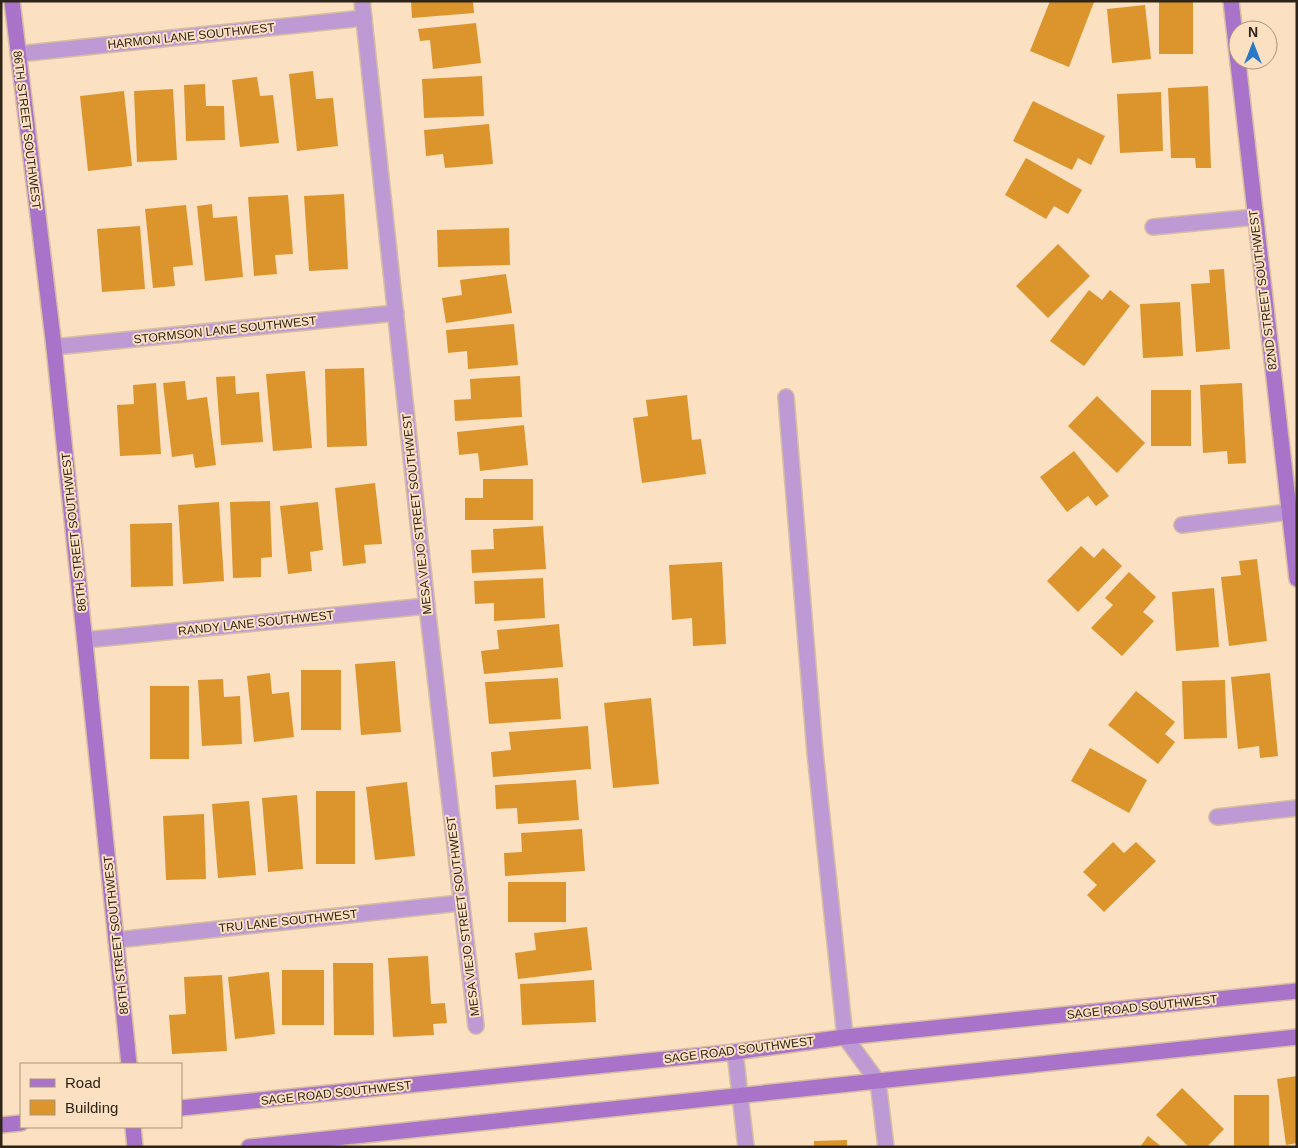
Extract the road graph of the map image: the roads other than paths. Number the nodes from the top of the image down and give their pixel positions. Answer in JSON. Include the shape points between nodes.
{"nodes":[{"id":1,"x":12,"y":1,"type":"edge"},
{"id":2,"x":362,"y":1,"type":"edge"},
{"id":3,"x":1230,"y":1,"type":"edge"},
{"id":4,"x":364,"y":18,"type":"junction"},
{"id":5,"x":18,"y":54,"type":"junction"},
{"id":6,"x":1255,"y":217,"type":"junction"},
{"id":7,"x":1153,"y":227,"type":"dead end"},
{"id":8,"x":396,"y":313,"type":"junction"},
{"id":9,"x":54,"y":347,"type":"junction"},
{"id":10,"x":786,"y":398,"type":"dead end"},
{"id":11,"x":1289,"y":512,"type":"junction"},
{"id":12,"x":1182,"y":525,"type":"dead end"},
{"id":13,"x":1297,"y":579,"type":"edge"},
{"id":14,"x":427,"y":606,"type":"junction"},
{"id":15,"x":86,"y":640,"type":"junction"},
{"id":16,"x":1297,"y":808,"type":"edge"},
{"id":17,"x":1217,"y":817,"type":"dead end"},
{"id":18,"x":460,"y":903,"type":"junction"},
{"id":19,"x":116,"y":940,"type":"junction"},
{"id":20,"x":1297,"y":991,"type":"edge"},
{"id":21,"x":476,"y":1026,"type":"dead end"},
{"id":22,"x":1297,"y":1037,"type":"edge"},
{"id":23,"x":845,"y":1038,"type":"junction"},
{"id":24,"x":735,"y":1052,"type":"junction"},
{"id":25,"x":129,"y":1063,"type":"edge"},
{"id":26,"x":878,"y":1082,"type":"junction"},
{"id":27,"x":741,"y":1094,"type":"junction"},
{"id":28,"x":182,"y":1108,"type":"edge"},
{"id":29,"x":20,"y":1124,"type":"edge"},
{"id":30,"x":1,"y":1125,"type":"edge"},
{"id":31,"x":133,"y":1128,"type":"edge"},
{"id":32,"x":135,"y":1147,"type":"edge"},
{"id":33,"x":249,"y":1147,"type":"edge"},
{"id":34,"x":746,"y":1147,"type":"edge"},
{"id":35,"x":886,"y":1147,"type":"edge"}],
"edges":[{"from":1,"to":5,"type":"street","name":"86TH STREET SOUTHWEST"},
{"from":2,"to":4,"type":"street","name":"MESA VIEJO STREET SOUTHWEST"},
{"from":3,"to":6,"type":"street","name":"82ND STREET SOUTHWEST"},
{"from":4,"to":5,"type":"street","name":"HARMON LANE SOUTHWEST"},
{"from":4,"to":8,"type":"street","name":"MESA VIEJO STREET SOUTHWEST"},
{"from":5,"to":9,"type":"street","name":"86TH STREET SOUTHWEST"},
{"from":6,"to":7,"type":"street"},
{"from":6,"to":11,"type":"street","name":"82ND STREET SOUTHWEST"},
{"from":8,"to":9,"type":"street","name":"STORMSON LANE SOUTHWEST"},
{"from":8,"to":14,"type":"street","name":"MESA VIEJO STREET SOUTHWEST"},
{"from":9,"to":15,"type":"street","name":"86TH STREET SOUTHWEST"},
{"from":10,"to":23,"type":"street","via":[[815,752]]},
{"from":11,"to":12,"type":"street"},
{"from":11,"to":13,"type":"street","name":"82ND STREET SOUTHWEST"},
{"from":14,"to":15,"type":"street","name":"RANDY LANE SOUTHWEST"},
{"from":14,"to":18,"type":"street","name":"MESA VIEJO STREET SOUTHWEST"},
{"from":15,"to":19,"type":"street","name":"86TH STREET SOUTHWEST"},
{"from":16,"to":17,"type":"street"},
{"from":18,"to":19,"type":"street","name":"TRU LANE SOUTHWEST"},
{"from":18,"to":21,"type":"street","name":"MESA VIEJO STREET SOUTHWEST"},
{"from":19,"to":25,"type":"street","name":"86TH STREET SOUTHWEST"},
{"from":20,"to":23,"type":"street","name":"SAGE ROAD SOUTHWEST"},
{"from":22,"to":26,"type":"street"},
{"from":23,"to":24,"type":"street","name":"SAGE ROAD SOUTHWEST"},
{"from":23,"to":26,"type":"street"},
{"from":24,"to":27,"type":"street"},
{"from":24,"to":28,"type":"street","name":"SAGE ROAD SOUTHWEST"},
{"from":26,"to":27,"type":"street"},
{"from":26,"to":35,"type":"street"},
{"from":27,"to":33,"type":"street"},
{"from":27,"to":34,"type":"street"},
{"from":29,"to":30,"type":"street"},
{"from":31,"to":32,"type":"street"}]}
